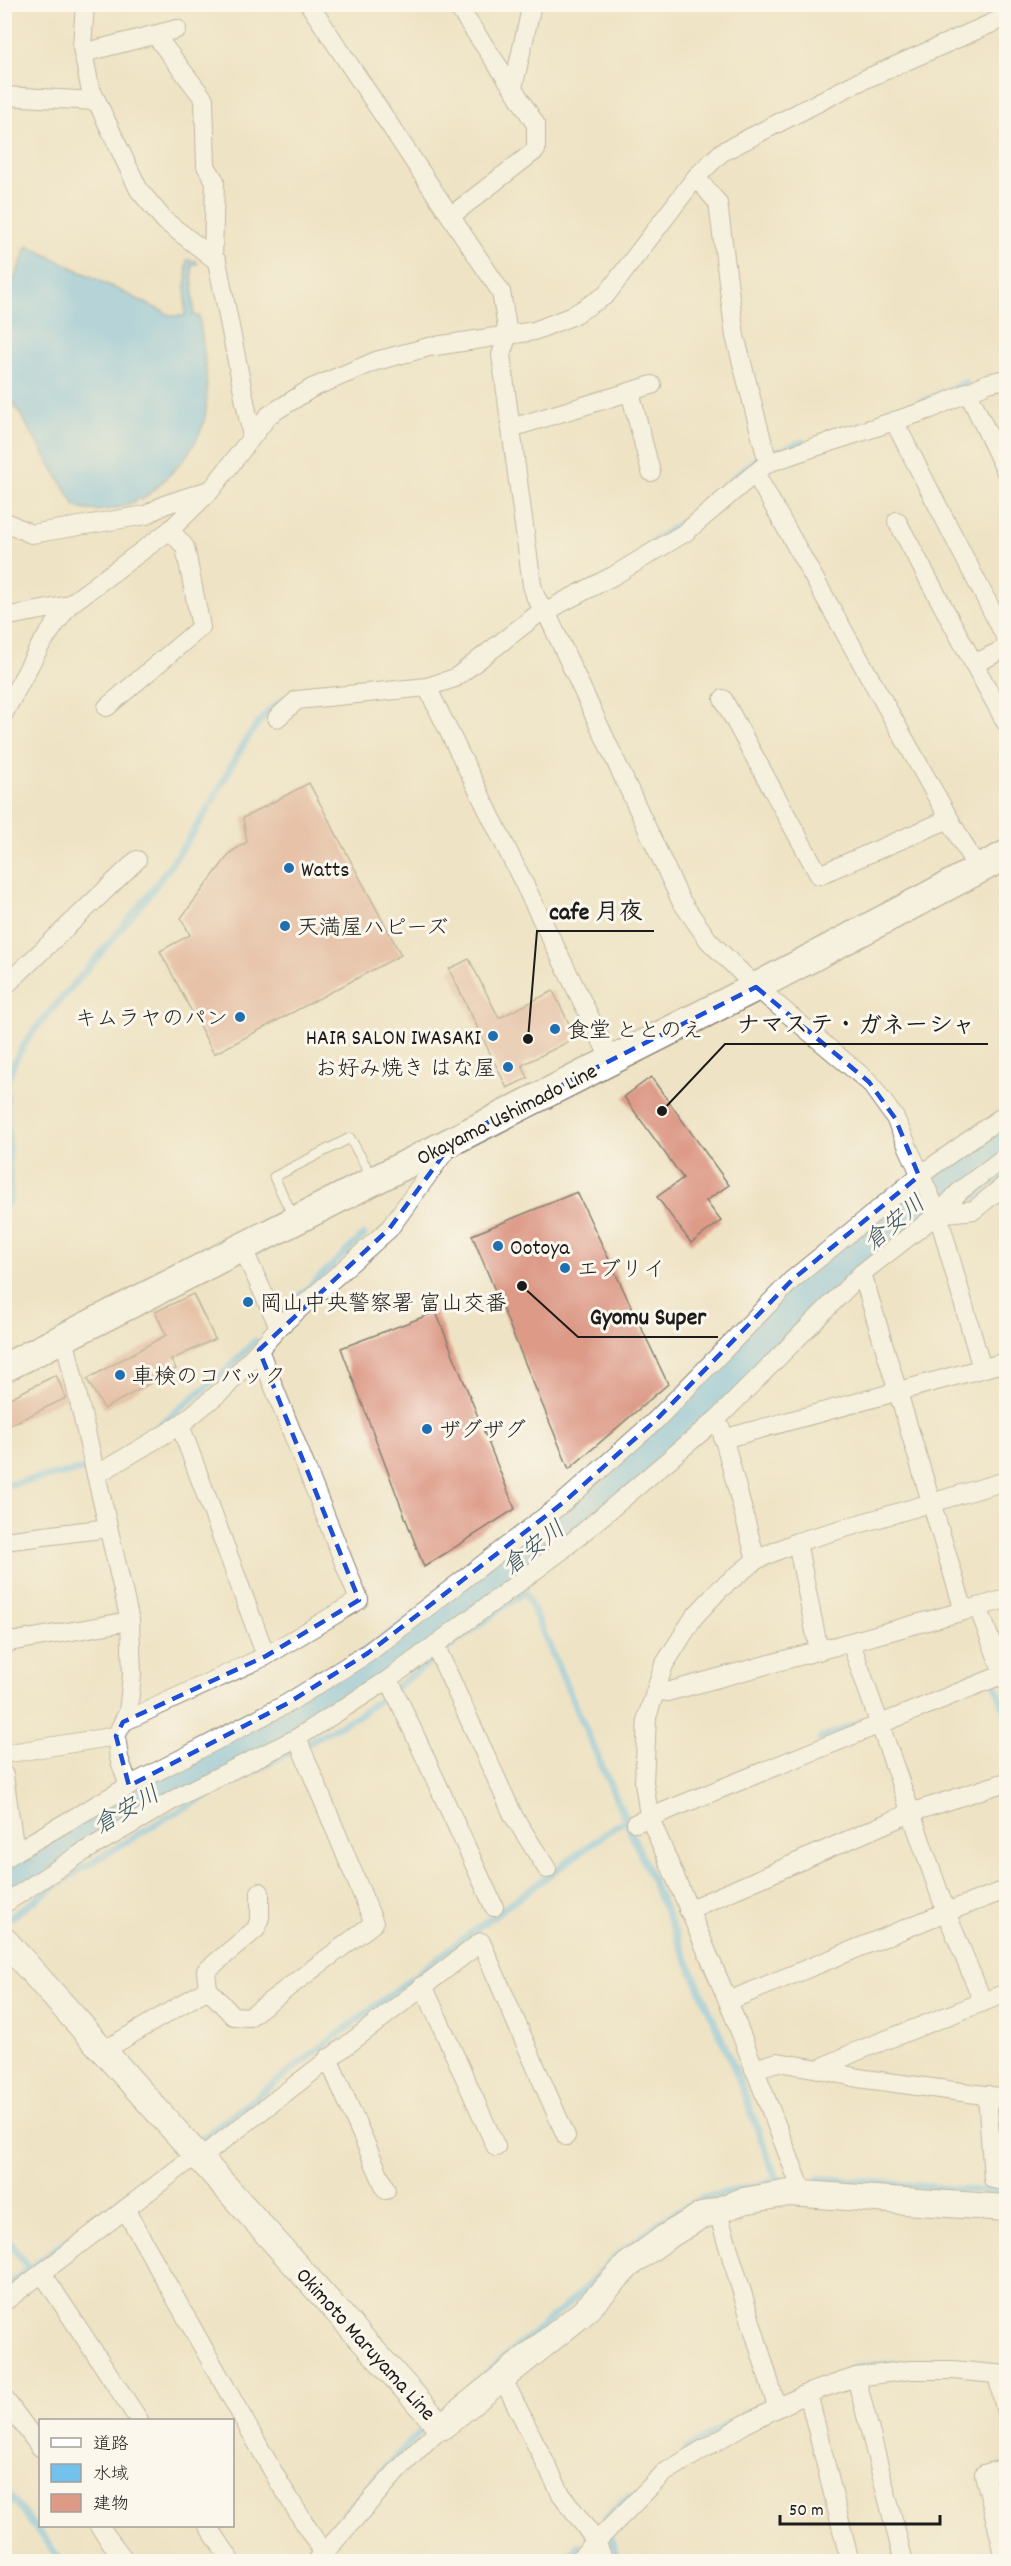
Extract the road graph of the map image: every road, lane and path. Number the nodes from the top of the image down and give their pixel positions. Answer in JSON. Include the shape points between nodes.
{"nodes":[{"id":1,"x":85,"y":4,"type":"edge"},
{"id":2,"x":309,"y":4,"type":"edge"},
{"id":3,"x":456,"y":4,"type":"edge"},
{"id":4,"x":532,"y":4,"type":"edge"},
{"id":5,"x":1004,"y":13,"type":"edge"},
{"id":6,"x":177,"y":29,"type":"dead end"},
{"id":7,"x":156,"y":36,"type":"junction"},
{"id":8,"x":83,"y":53,"type":"junction"},
{"id":9,"x":513,"y":88,"type":"junction"},
{"id":10,"x":4,"y":96,"type":"edge"},
{"id":11,"x":96,"y":100,"type":"junction"},
{"id":12,"x":696,"y":177,"type":"junction"},
{"id":13,"x":452,"y":215,"type":"junction"},
{"id":14,"x":213,"y":258,"type":"junction"},
{"id":15,"x":508,"y":334,"type":"junction"},
{"id":16,"x":1006,"y":379,"type":"edge"},
{"id":17,"x":652,"y":385,"type":"dead end"},
{"id":18,"x":630,"y":392,"type":"junction"},
{"id":19,"x":968,"y":392,"type":"junction"},
{"id":20,"x":894,"y":421,"type":"junction"},
{"id":21,"x":511,"y":428,"type":"junction"},
{"id":22,"x":252,"y":437,"type":"junction"},
{"id":23,"x":764,"y":461,"type":"junction"},
{"id":24,"x":651,"y":472,"type":"dead end"},
{"id":25,"x":1006,"y":472,"type":"edge"},
{"id":26,"x":211,"y":490,"type":"junction"},
{"id":27,"x":4,"y":521,"type":"edge"},
{"id":28,"x":897,"y":521,"type":"dead end"},
{"id":29,"x":170,"y":530,"type":"junction"},
{"id":30,"x":69,"y":605,"type":"junction"},
{"id":31,"x":542,"y":609,"type":"junction"},
{"id":32,"x":4,"y":617,"type":"edge"},
{"id":33,"x":1006,"y":638,"type":"edge"},
{"id":34,"x":1006,"y":648,"type":"edge"},
{"id":35,"x":974,"y":664,"type":"junction"},
{"id":36,"x":427,"y":687,"type":"junction"},
{"id":37,"x":723,"y":699,"type":"dead end"},
{"id":38,"x":107,"y":707,"type":"dead end"},
{"id":39,"x":4,"y":712,"type":"edge"},
{"id":40,"x":277,"y":718,"type":"dead end"},
{"id":41,"x":1006,"y":723,"type":"edge"},
{"id":42,"x":949,"y":819,"type":"junction"},
{"id":43,"x":1006,"y":855,"type":"edge"},
{"id":44,"x":137,"y":860,"type":"dead end"},
{"id":45,"x":978,"y":870,"type":"junction"},
{"id":46,"x":4,"y":987,"type":"edge"},
{"id":47,"x":756,"y":987,"type":"junction"},
{"id":48,"x":611,"y":1060,"type":"junction"},
{"id":49,"x":1006,"y":1114,"type":"edge"},
{"id":50,"x":454,"y":1139,"type":"junction"},
{"id":51,"x":1006,"y":1156,"type":"edge"},
{"id":52,"x":374,"y":1180,"type":"junction"},
{"id":53,"x":921,"y":1180,"type":"junction"},
{"id":54,"x":1006,"y":1185,"type":"edge"},
{"id":55,"x":935,"y":1209,"type":"junction"},
{"id":56,"x":295,"y":1220,"type":"junction"},
{"id":57,"x":242,"y":1247,"type":"junction"},
{"id":58,"x":862,"y":1273,"type":"junction"},
{"id":59,"x":276,"y":1322,"type":"junction"},
{"id":60,"x":64,"y":1337,"type":"junction"},
{"id":61,"x":259,"y":1350,"type":"junction"},
{"id":62,"x":1006,"y":1362,"type":"edge"},
{"id":63,"x":4,"y":1368,"type":"edge"},
{"id":64,"x":982,"y":1369,"type":"junction"},
{"id":65,"x":898,"y":1391,"type":"junction"},
{"id":66,"x":718,"y":1418,"type":"junction"},
{"id":67,"x":180,"y":1425,"type":"junction"},
{"id":68,"x":723,"y":1439,"type":"junction"},
{"id":69,"x":95,"y":1470,"type":"junction"},
{"id":70,"x":1006,"y":1481,"type":"edge"},
{"id":71,"x":932,"y":1502,"type":"junction"},
{"id":72,"x":539,"y":1525,"type":"junction"},
{"id":73,"x":108,"y":1528,"type":"junction"},
{"id":74,"x":4,"y":1541,"type":"edge"},
{"id":75,"x":797,"y":1542,"type":"junction"},
{"id":76,"x":558,"y":1547,"type":"junction"},
{"id":77,"x":756,"y":1560,"type":"junction"},
{"id":78,"x":1006,"y":1599,"type":"edge"},
{"id":79,"x":971,"y":1609,"type":"junction"},
{"id":80,"x":130,"y":1622,"type":"junction"},
{"id":81,"x":851,"y":1643,"type":"junction"},
{"id":82,"x":4,"y":1644,"type":"edge"},
{"id":83,"x":819,"y":1651,"type":"junction"},
{"id":84,"x":438,"y":1652,"type":"junction"},
{"id":85,"x":266,"y":1656,"type":"junction"},
{"id":86,"x":1000,"y":1678,"type":"edge"},
{"id":87,"x":392,"y":1686,"type":"junction"},
{"id":88,"x":656,"y":1690,"type":"junction"},
{"id":89,"x":877,"y":1719,"type":"junction"},
{"id":90,"x":120,"y":1729,"type":"junction"},
{"id":91,"x":299,"y":1745,"type":"junction"},
{"id":92,"x":4,"y":1754,"type":"edge"},
{"id":93,"x":4,"y":1775,"type":"edge"},
{"id":94,"x":1006,"y":1782,"type":"edge"},
{"id":95,"x":129,"y":1786,"type":"junction"},
{"id":96,"x":910,"y":1813,"type":"junction"},
{"id":97,"x":642,"y":1820,"type":"junction"},
{"id":98,"x":10,"y":1856,"type":"edge"},
{"id":99,"x":547,"y":1869,"type":"dead end"},
{"id":100,"x":1006,"y":1890,"type":"edge"},
{"id":101,"x":260,"y":1892,"type":"dead end"},
{"id":102,"x":4,"y":1904,"type":"edge"},
{"id":103,"x":494,"y":1907,"type":"dead end"},
{"id":104,"x":688,"y":1910,"type":"junction"},
{"id":105,"x":946,"y":1912,"type":"junction"},
{"id":106,"x":4,"y":1941,"type":"edge"},
{"id":107,"x":423,"y":1985,"type":"junction"},
{"id":108,"x":208,"y":1989,"type":"junction"},
{"id":109,"x":1006,"y":1993,"type":"edge"},
{"id":110,"x":728,"y":2001,"type":"junction"},
{"id":111,"x":983,"y":2002,"type":"junction"},
{"id":112,"x":103,"y":2051,"type":"junction"},
{"id":113,"x":328,"y":2058,"type":"junction"},
{"id":114,"x":754,"y":2069,"type":"junction"},
{"id":115,"x":819,"y":2069,"type":"junction"},
{"id":116,"x":987,"y":2095,"type":"junction"},
{"id":117,"x":1006,"y":2098,"type":"edge"},
{"id":118,"x":566,"y":2136,"type":"dead end"},
{"id":119,"x":496,"y":2147,"type":"dead end"},
{"id":120,"x":198,"y":2157,"type":"junction"},
{"id":121,"x":1006,"y":2181,"type":"edge"},
{"id":122,"x":386,"y":2190,"type":"dead end"},
{"id":123,"x":803,"y":2193,"type":"junction"},
{"id":124,"x":1006,"y":2208,"type":"edge"},
{"id":125,"x":125,"y":2209,"type":"junction"},
{"id":126,"x":717,"y":2210,"type":"junction"},
{"id":127,"x":42,"y":2273,"type":"junction"},
{"id":128,"x":4,"y":2302,"type":"edge"},
{"id":129,"x":1002,"y":2375,"type":"edge"},
{"id":130,"x":856,"y":2377,"type":"junction"},
{"id":131,"x":502,"y":2378,"type":"junction"},
{"id":132,"x":808,"y":2393,"type":"junction"},
{"id":133,"x":4,"y":2398,"type":"edge"},
{"id":134,"x":776,"y":2402,"type":"junction"},
{"id":135,"x":1006,"y":2413,"type":"edge"},
{"id":136,"x":138,"y":2419,"type":"edge"},
{"id":137,"x":441,"y":2427,"type":"junction"},
{"id":138,"x":39,"y":2446,"type":"edge"},
{"id":139,"x":1006,"y":2468,"type":"edge"},
{"id":140,"x":100,"y":2527,"type":"edge"},
{"id":141,"x":209,"y":2527,"type":"edge"},
{"id":142,"x":595,"y":2540,"type":"junction"},
{"id":143,"x":318,"y":2552,"type":"edge"},
{"id":144,"x":126,"y":2562,"type":"edge"},
{"id":145,"x":232,"y":2562,"type":"edge"},
{"id":146,"x":576,"y":2562,"type":"edge"},
{"id":147,"x":605,"y":2562,"type":"edge"},
{"id":148,"x":850,"y":2562,"type":"edge"},
{"id":149,"x":904,"y":2562,"type":"edge"},
{"id":150,"x":1006,"y":2562,"type":"edge"}],
"edges":[{"from":1,"to":8,"type":"street"},
{"from":2,"to":13,"type":"street"},
{"from":3,"to":9,"type":"street"},
{"from":4,"to":9,"type":"street"},
{"from":5,"to":12,"type":"street","via":[[770,126],[722,152]]},
{"from":6,"to":7,"type":"street"},
{"from":7,"to":8,"type":"street"},
{"from":7,"to":14,"type":"street","via":[[204,99],[206,166],[215,181]]},
{"from":8,"to":11,"type":"street"},
{"from":9,"to":13,"type":"street","via":[[536,125],[536,150]]},
{"from":10,"to":11,"type":"street"},
{"from":11,"to":14,"type":"street","via":[[139,190],[165,221]]},
{"from":12,"to":15,"type":"street","via":[[606,295],[572,316]]},
{"from":12,"to":23,"type":"street","via":[[718,203],[735,336]]},
{"from":13,"to":15,"type":"street","via":[[501,291]]},
{"from":14,"to":22,"type":"street","via":[[217,261]]},
{"from":15,"to":21,"type":"street","via":[[501,355]]},
{"from":15,"to":22,"type":"street","via":[[429,347],[376,361],[312,388],[269,415]]},
{"from":16,"to":19,"type":"street"},
{"from":17,"to":18,"type":"street"},
{"from":18,"to":21,"type":"street"},
{"from":18,"to":24,"type":"street"},
{"from":19,"to":20,"type":"street"},
{"from":19,"to":25,"type":"street"},
{"from":20,"to":23,"type":"street"},
{"from":20,"to":33,"type":"street"},
{"from":21,"to":31,"type":"street","via":[[532,585]]},
{"from":22,"to":26,"type":"street"},
{"from":23,"to":31,"type":"street","via":[[686,532],[613,576]]},
{"from":23,"to":42,"type":"street"},
{"from":26,"to":27,"type":"street","via":[[164,504],[146,515],[31,534]]},
{"from":26,"to":29,"type":"street"},
{"from":28,"to":35,"type":"street"},
{"from":29,"to":30,"type":"street"},
{"from":29,"to":38,"type":"street","via":[[185,547],[201,627]]},
{"from":30,"to":32,"type":"street"},
{"from":30,"to":39,"type":"street","via":[[40,646]]},
{"from":31,"to":36,"type":"street","via":[[455,678]]},
{"from":31,"to":47,"type":"street","via":[[681,901],[709,941]]},
{"from":34,"to":35,"type":"street"},
{"from":35,"to":41,"type":"street"},
{"from":36,"to":40,"type":"street","via":[[297,700]]},
{"from":36,"to":48,"type":"street"},
{"from":37,"to":42,"type":"street","via":[[819,875]]},
{"from":42,"to":45,"type":"street"},
{"from":43,"to":45,"type":"main road","name":"Okayama Ushimado Line"},
{"from":44,"to":46,"type":"street"},
{"from":45,"to":47,"type":"main road","name":"Okayama Ushimado Line"},
{"from":47,"to":48,"type":"main road","name":"Okayama Ushimado Line"},
{"from":47,"to":53,"type":"street","via":[[869,1082],[895,1118]]},
{"from":48,"to":50,"type":"main road","name":"Okayama Ushimado Line"},
{"from":49,"to":53,"type":"street"},
{"from":50,"to":52,"type":"main road","name":"Okayama Ushimado Line"},
{"from":50,"to":59,"type":"street","via":[[389,1228]]},
{"from":51,"to":55,"type":"street"},
{"from":52,"to":56,"type":"main road","name":"Okayama Ushimado Line"},
{"from":52,"to":56,"type":"lane","via":[[350,1138],[274,1177]]},
{"from":53,"to":55,"type":"street"},
{"from":53,"to":72,"type":"street","via":[[792,1280],[656,1420]]},
{"from":54,"to":55,"type":"street","via":[[974,1210]]},
{"from":55,"to":58,"type":"street"},
{"from":55,"to":64,"type":"street"},
{"from":56,"to":57,"type":"main road","name":"Okayama Ushimado Line"},
{"from":57,"to":59,"type":"street"},
{"from":57,"to":60,"type":"main road","name":"Okayama Ushimado Line"},
{"from":58,"to":65,"type":"street"},
{"from":58,"to":66,"type":"street"},
{"from":59,"to":61,"type":"street"},
{"from":60,"to":63,"type":"main road","name":"Okayama Ushimado Line"},
{"from":60,"to":69,"type":"street"},
{"from":61,"to":67,"type":"street","via":[[225,1388]]},
{"from":61,"to":85,"type":"street","via":[[359,1600]]},
{"from":62,"to":64,"type":"street"},
{"from":64,"to":65,"type":"street"},
{"from":65,"to":68,"type":"street"},
{"from":65,"to":71,"type":"street"},
{"from":66,"to":68,"type":"street"},
{"from":66,"to":76,"type":"street"},
{"from":67,"to":69,"type":"street"},
{"from":67,"to":85,"type":"street"},
{"from":68,"to":77,"type":"street"},
{"from":69,"to":73,"type":"street"},
{"from":70,"to":71,"type":"street"},
{"from":71,"to":75,"type":"street"},
{"from":71,"to":79,"type":"street"},
{"from":72,"to":76,"type":"street"},
{"from":72,"to":95,"type":"street","via":[[368,1653],[288,1702]]},
{"from":73,"to":74,"type":"street"},
{"from":73,"to":80,"type":"street"},
{"from":75,"to":77,"type":"street"},
{"from":75,"to":83,"type":"street"},
{"from":76,"to":84,"type":"street"},
{"from":77,"to":88,"type":"street","via":[[720,1589],[694,1617],[664,1665]]},
{"from":78,"to":79,"type":"street"},
{"from":79,"to":81,"type":"street"},
{"from":79,"to":86,"type":"street"},
{"from":80,"to":82,"type":"street"},
{"from":80,"to":90,"type":"street","via":[[132,1675],[128,1712]]},
{"from":81,"to":83,"type":"street"},
{"from":81,"to":89,"type":"street"},
{"from":83,"to":88,"type":"street","via":[[667,1692]]},
{"from":84,"to":87,"type":"street"},
{"from":84,"to":99,"type":"street","via":[[514,1817]]},
{"from":85,"to":90,"type":"street"},
{"from":86,"to":89,"type":"street"},
{"from":87,"to":91,"type":"street"},
{"from":87,"to":103,"type":"street"},
{"from":88,"to":97,"type":"street","via":[[647,1717]]},
{"from":89,"to":96,"type":"street"},
{"from":89,"to":97,"type":"street"},
{"from":90,"to":92,"type":"street"},
{"from":90,"to":95,"type":"street","via":[[119,1758]]},
{"from":91,"to":102,"type":"street","via":[[187,1792]]},
{"from":91,"to":108,"type":"street","via":[[374,1923],[249,2017],[233,2016]]},
{"from":93,"to":98,"type":"street"},
{"from":94,"to":96,"type":"street"},
{"from":95,"to":98,"type":"street"},
{"from":96,"to":104,"type":"street"},
{"from":96,"to":105,"type":"street"},
{"from":97,"to":104,"type":"street"},
{"from":100,"to":105,"type":"street"},
{"from":101,"to":108,"type":"street","via":[[256,1929],[206,1971]]},
{"from":104,"to":110,"type":"street"},
{"from":105,"to":110,"type":"street"},
{"from":105,"to":111,"type":"street"},
{"from":106,"to":112,"type":"main road","name":"Okimoto Maruyama Line"},
{"from":107,"to":113,"type":"street"},
{"from":107,"to":118,"type":"street","via":[[481,1942]]},
{"from":107,"to":119,"type":"street"},
{"from":108,"to":112,"type":"street"},
{"from":109,"to":111,"type":"street"},
{"from":110,"to":114,"type":"street"},
{"from":111,"to":115,"type":"street"},
{"from":112,"to":120,"type":"main road","name":"Okimoto Maruyama Line"},
{"from":113,"to":120,"type":"street"},
{"from":113,"to":122,"type":"street"},
{"from":114,"to":115,"type":"street","via":[[777,2062]]},
{"from":114,"to":123,"type":"street"},
{"from":115,"to":116,"type":"street"},
{"from":116,"to":117,"type":"street"},
{"from":116,"to":121,"type":"street","via":[[993,2179]]},
{"from":120,"to":125,"type":"street"},
{"from":120,"to":137,"type":"main road","name":"Okimoto Maruyama Line"},
{"from":123,"to":124,"type":"main road","name":"Okimoto Maruyama Line"},
{"from":123,"to":126,"type":"main road","name":"Okimoto Maruyama Line","via":[[742,2201]]},
{"from":125,"to":127,"type":"street"},
{"from":125,"to":143,"type":"street"},
{"from":126,"to":131,"type":"main road","name":"Okimoto Maruyama Line","via":[[666,2237],[628,2265],[584,2312]]},
{"from":126,"to":134,"type":"street"},
{"from":127,"to":128,"type":"street"},
{"from":127,"to":136,"type":"street"},
{"from":129,"to":130,"type":"street","via":[[910,2370]]},
{"from":129,"to":135,"type":"street"},
{"from":130,"to":132,"type":"street"},
{"from":130,"to":149,"type":"street"},
{"from":131,"to":137,"type":"main road","name":"Okimoto Maruyama Line"},
{"from":131,"to":142,"type":"street","via":[[561,2494]]},
{"from":132,"to":134,"type":"street"},
{"from":132,"to":148,"type":"street"},
{"from":133,"to":138,"type":"street"},
{"from":134,"to":142,"type":"street","via":[[664,2474]]},
{"from":137,"to":143,"type":"street"},
{"from":139,"to":150,"type":"street","via":[[984,2474]]},
{"from":140,"to":144,"type":"street"},
{"from":141,"to":145,"type":"street"},
{"from":142,"to":146,"type":"street"},
{"from":142,"to":147,"type":"street"}]}
